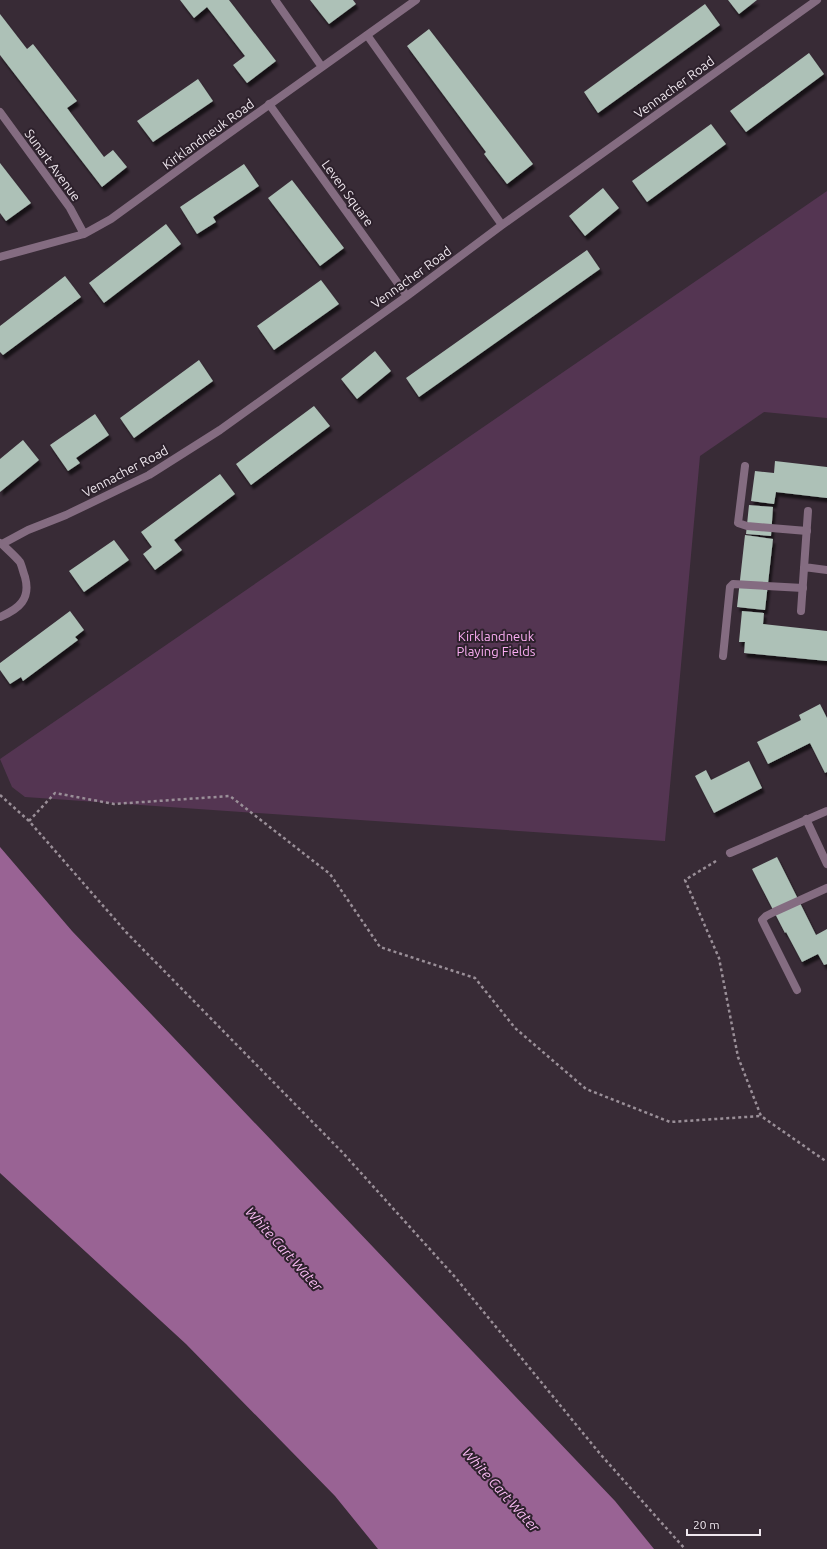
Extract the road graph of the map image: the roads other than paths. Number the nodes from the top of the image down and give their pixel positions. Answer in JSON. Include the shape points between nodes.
{"nodes":[{"id":1,"x":275,"y":0,"type":"edge"},
{"id":2,"x":416,"y":0,"type":"edge"},
{"id":3,"x":817,"y":0,"type":"edge"},
{"id":4,"x":367,"y":35,"type":"junction"},
{"id":5,"x":322,"y":67,"type":"junction"},
{"id":6,"x":270,"y":104,"type":"junction"},
{"id":7,"x":0,"y":112,"type":"edge"},
{"id":8,"x":502,"y":225,"type":"junction"},
{"id":9,"x":84,"y":234,"type":"junction"},
{"id":10,"x":0,"y":257,"type":"edge"},
{"id":11,"x":407,"y":296,"type":"junction"},
{"id":12,"x":745,"y":466,"type":"dead end"},
{"id":13,"x":808,"y":511,"type":"dead end"},
{"id":14,"x":807,"y":531,"type":"junction"},
{"id":15,"x":1,"y":544,"type":"edge"},
{"id":16,"x":804,"y":567,"type":"junction"},
{"id":17,"x":827,"y":570,"type":"edge"},
{"id":18,"x":803,"y":588,"type":"junction"},
{"id":19,"x":801,"y":611,"type":"dead end"},
{"id":20,"x":0,"y":617,"type":"edge"},
{"id":21,"x":723,"y":656,"type":"dead end"},
{"id":22,"x":827,"y":811,"type":"edge"},
{"id":23,"x":806,"y":819,"type":"junction"},
{"id":24,"x":730,"y":853,"type":"road end"},
{"id":25,"x":827,"y":864,"type":"edge"},
{"id":26,"x":827,"y":888,"type":"edge"},
{"id":27,"x":797,"y":990,"type":"dead end"}],
"edges":[{"from":1,"to":5,"type":"street"},
{"from":2,"to":4,"type":"street","name":"Kirklandneuk Road"},
{"from":3,"to":8,"type":"street","name":"Vennacher Road"},
{"from":4,"to":5,"type":"street","name":"Kirklandneuk Road"},
{"from":4,"to":8,"type":"street"},
{"from":5,"to":6,"type":"street","name":"Kirklandneuk Road"},
{"from":6,"to":9,"type":"street","name":"Kirklandneuk Road","via":[[111,219]]},
{"from":6,"to":11,"type":"street","name":"Leven Square"},
{"from":7,"to":9,"type":"street","name":"Sunart Avenue","via":[[70,208]]},
{"from":8,"to":11,"type":"street","name":"Vennacher Road"},
{"from":9,"to":10,"type":"street","name":"Kirklandneuk Road"},
{"from":11,"to":15,"type":"street","name":"Vennacher Road","via":[[220,430],[149,475]]},
{"from":12,"to":14,"type":"street","via":[[738,523]]},
{"from":13,"to":14,"type":"street"},
{"from":14,"to":16,"type":"street"},
{"from":15,"to":20,"type":"street","name":"Vennacher Road","via":[[20,563],[27,585],[26,597],[21,604],[12,612]]},
{"from":16,"to":17,"type":"street"},
{"from":16,"to":18,"type":"street"},
{"from":18,"to":19,"type":"street"},
{"from":18,"to":21,"type":"street","via":[[733,584],[730,587]]},
{"from":22,"to":23,"type":"street"},
{"from":23,"to":24,"type":"street"},
{"from":23,"to":25,"type":"street"},
{"from":26,"to":27,"type":"street","via":[[762,920]]}]}
